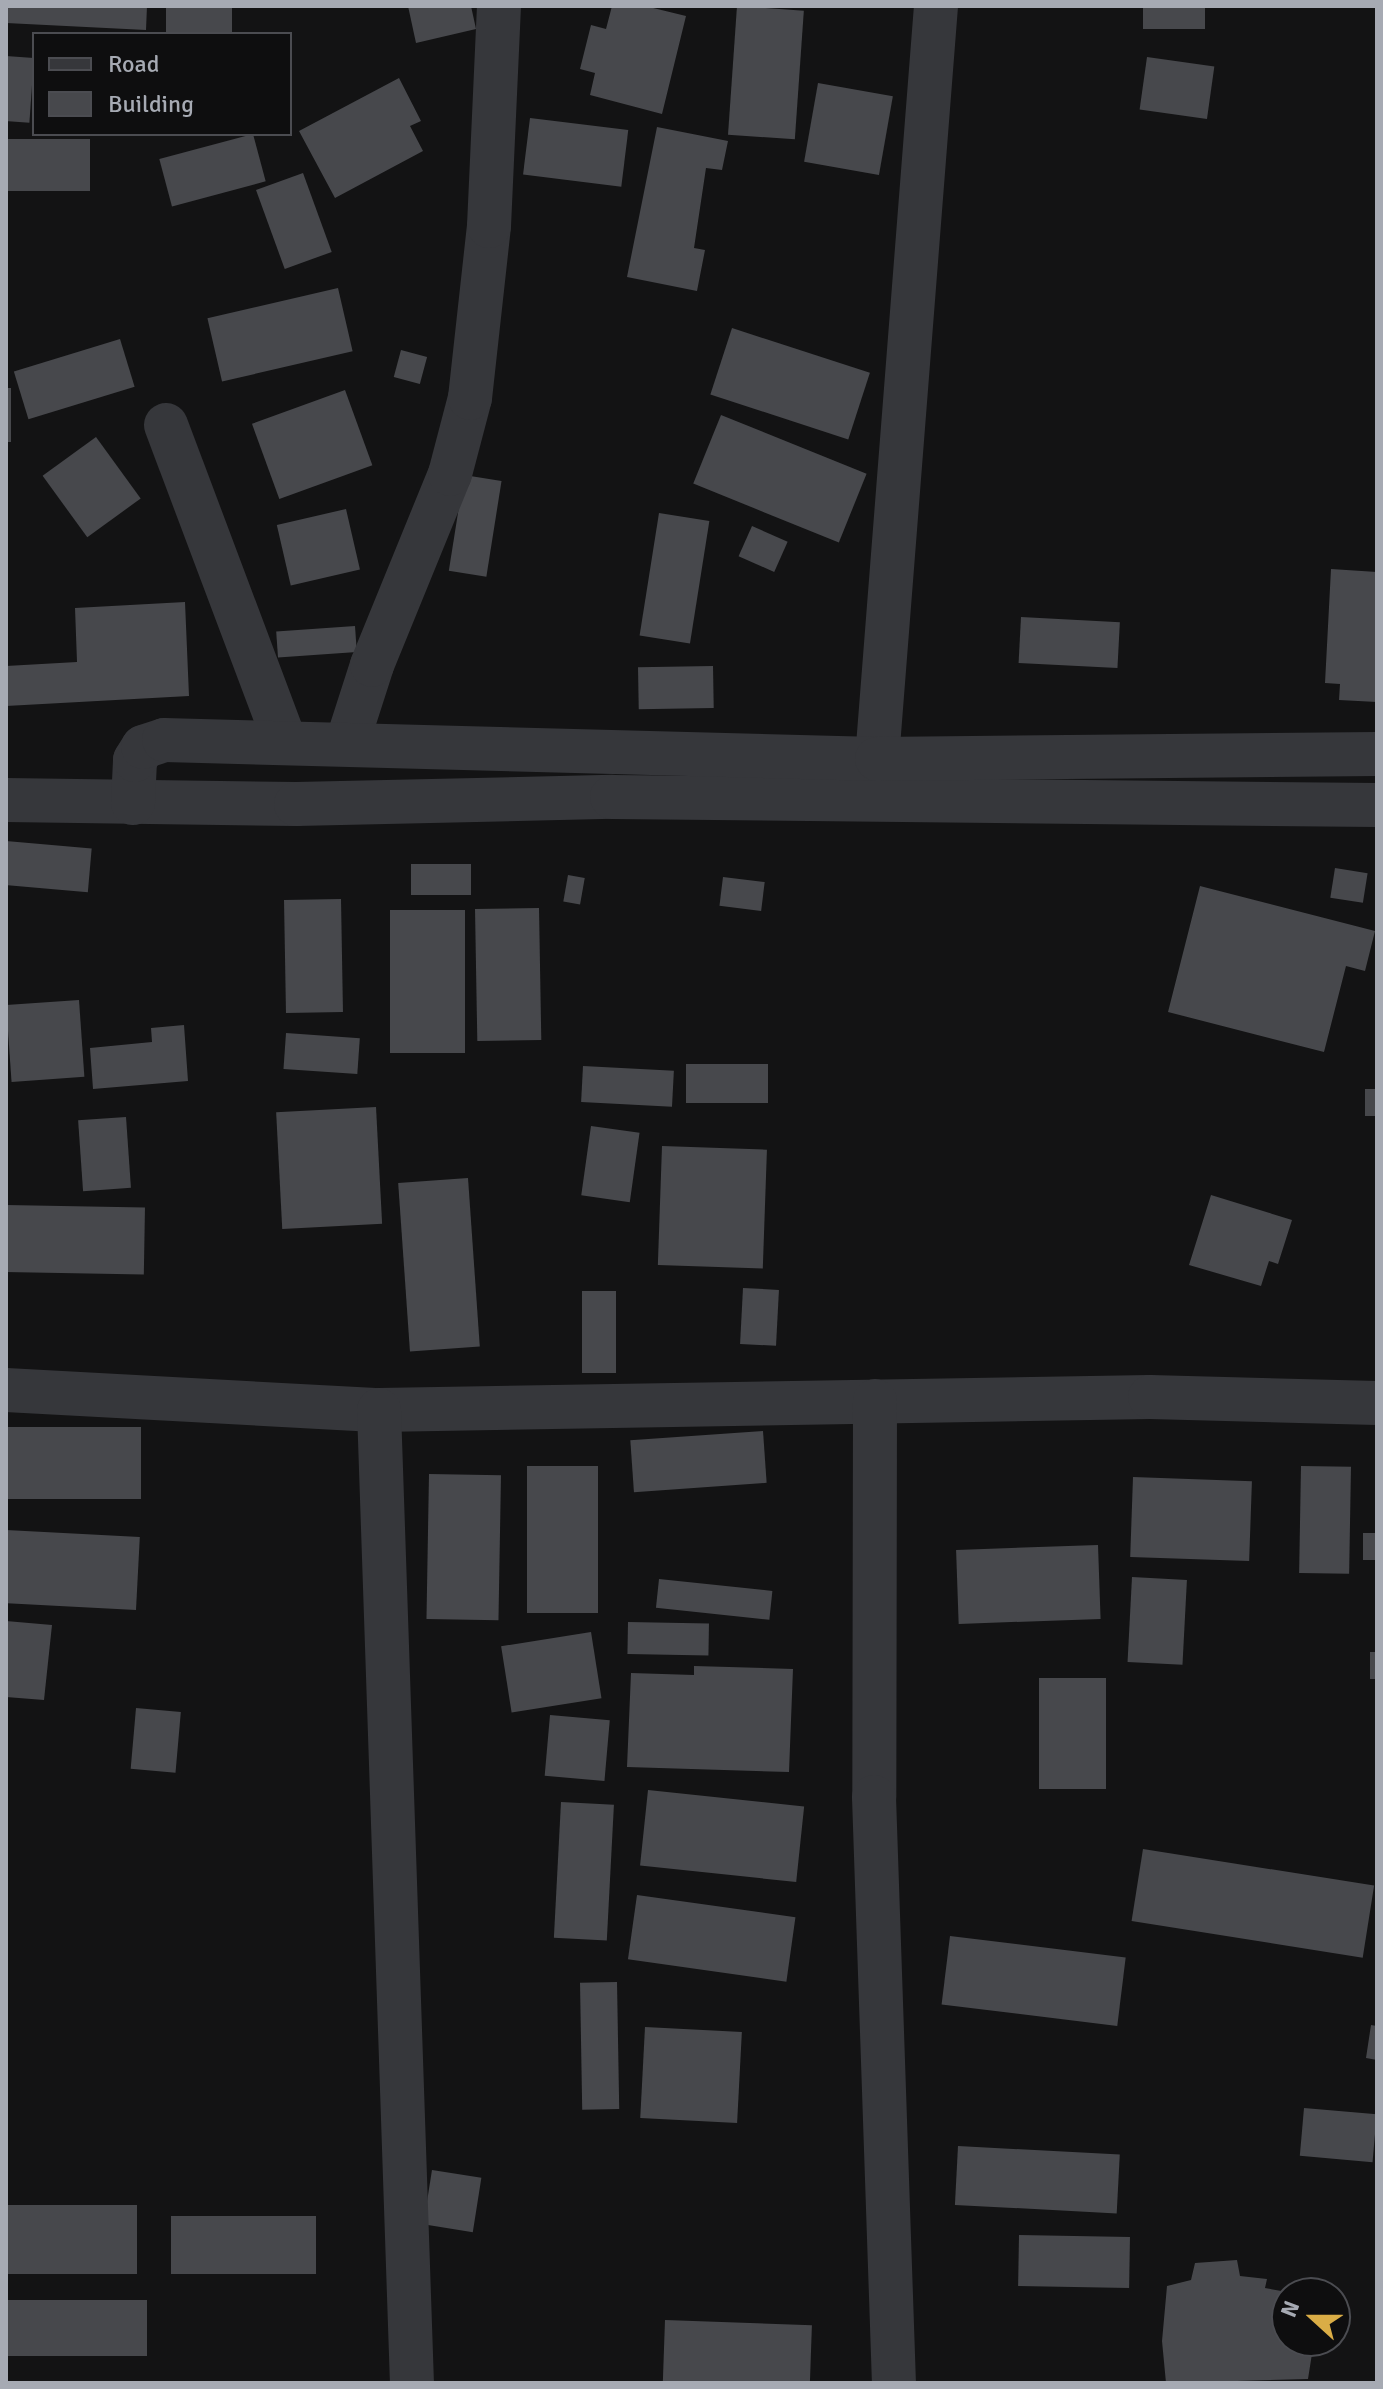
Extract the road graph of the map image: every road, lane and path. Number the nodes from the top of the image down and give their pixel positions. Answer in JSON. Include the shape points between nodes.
{"nodes":[{"id":1,"x":499,"y":6,"type":"edge"},
{"id":2,"x":936,"y":6,"type":"edge"},
{"id":3,"x":166,"y":425,"type":"dead end"},
{"id":4,"x":285,"y":741,"type":"junction"},
{"id":5,"x":347,"y":743,"type":"junction"},
{"id":6,"x":1377,"y":754,"type":"edge"},
{"id":7,"x":877,"y":759,"type":"junction"},
{"id":8,"x":6,"y":800,"type":"edge"},
{"id":9,"x":133,"y":803,"type":"junction"},
{"id":10,"x":1377,"y":805,"type":"edge"},
{"id":11,"x":6,"y":1390,"type":"edge"},
{"id":12,"x":875,"y":1401,"type":"junction"},
{"id":13,"x":1377,"y":1403,"type":"edge"},
{"id":14,"x":379,"y":1410,"type":"junction"},
{"id":15,"x":412,"y":2383,"type":"edge"},
{"id":16,"x":894,"y":2383,"type":"edge"}],
"edges":[{"from":1,"to":5,"type":"street","via":[[489,226],[470,398],[450,474],[372,665]]},
{"from":2,"to":7,"type":"street"},
{"from":3,"to":4,"type":"street"},
{"from":4,"to":5,"type":"street"},
{"from":4,"to":9,"type":"street","via":[[164,740],[143,747],[135,760]]},
{"from":5,"to":7,"type":"street"},
{"from":6,"to":7,"type":"street"},
{"from":8,"to":9,"type":"street"},
{"from":9,"to":10,"type":"street","via":[[612,797]]},
{"from":11,"to":14,"type":"street"},
{"from":12,"to":13,"type":"street","via":[[1150,1397]]},
{"from":12,"to":14,"type":"street"},
{"from":12,"to":16,"type":"street","via":[[874,1797]]},
{"from":14,"to":15,"type":"street"}]}
